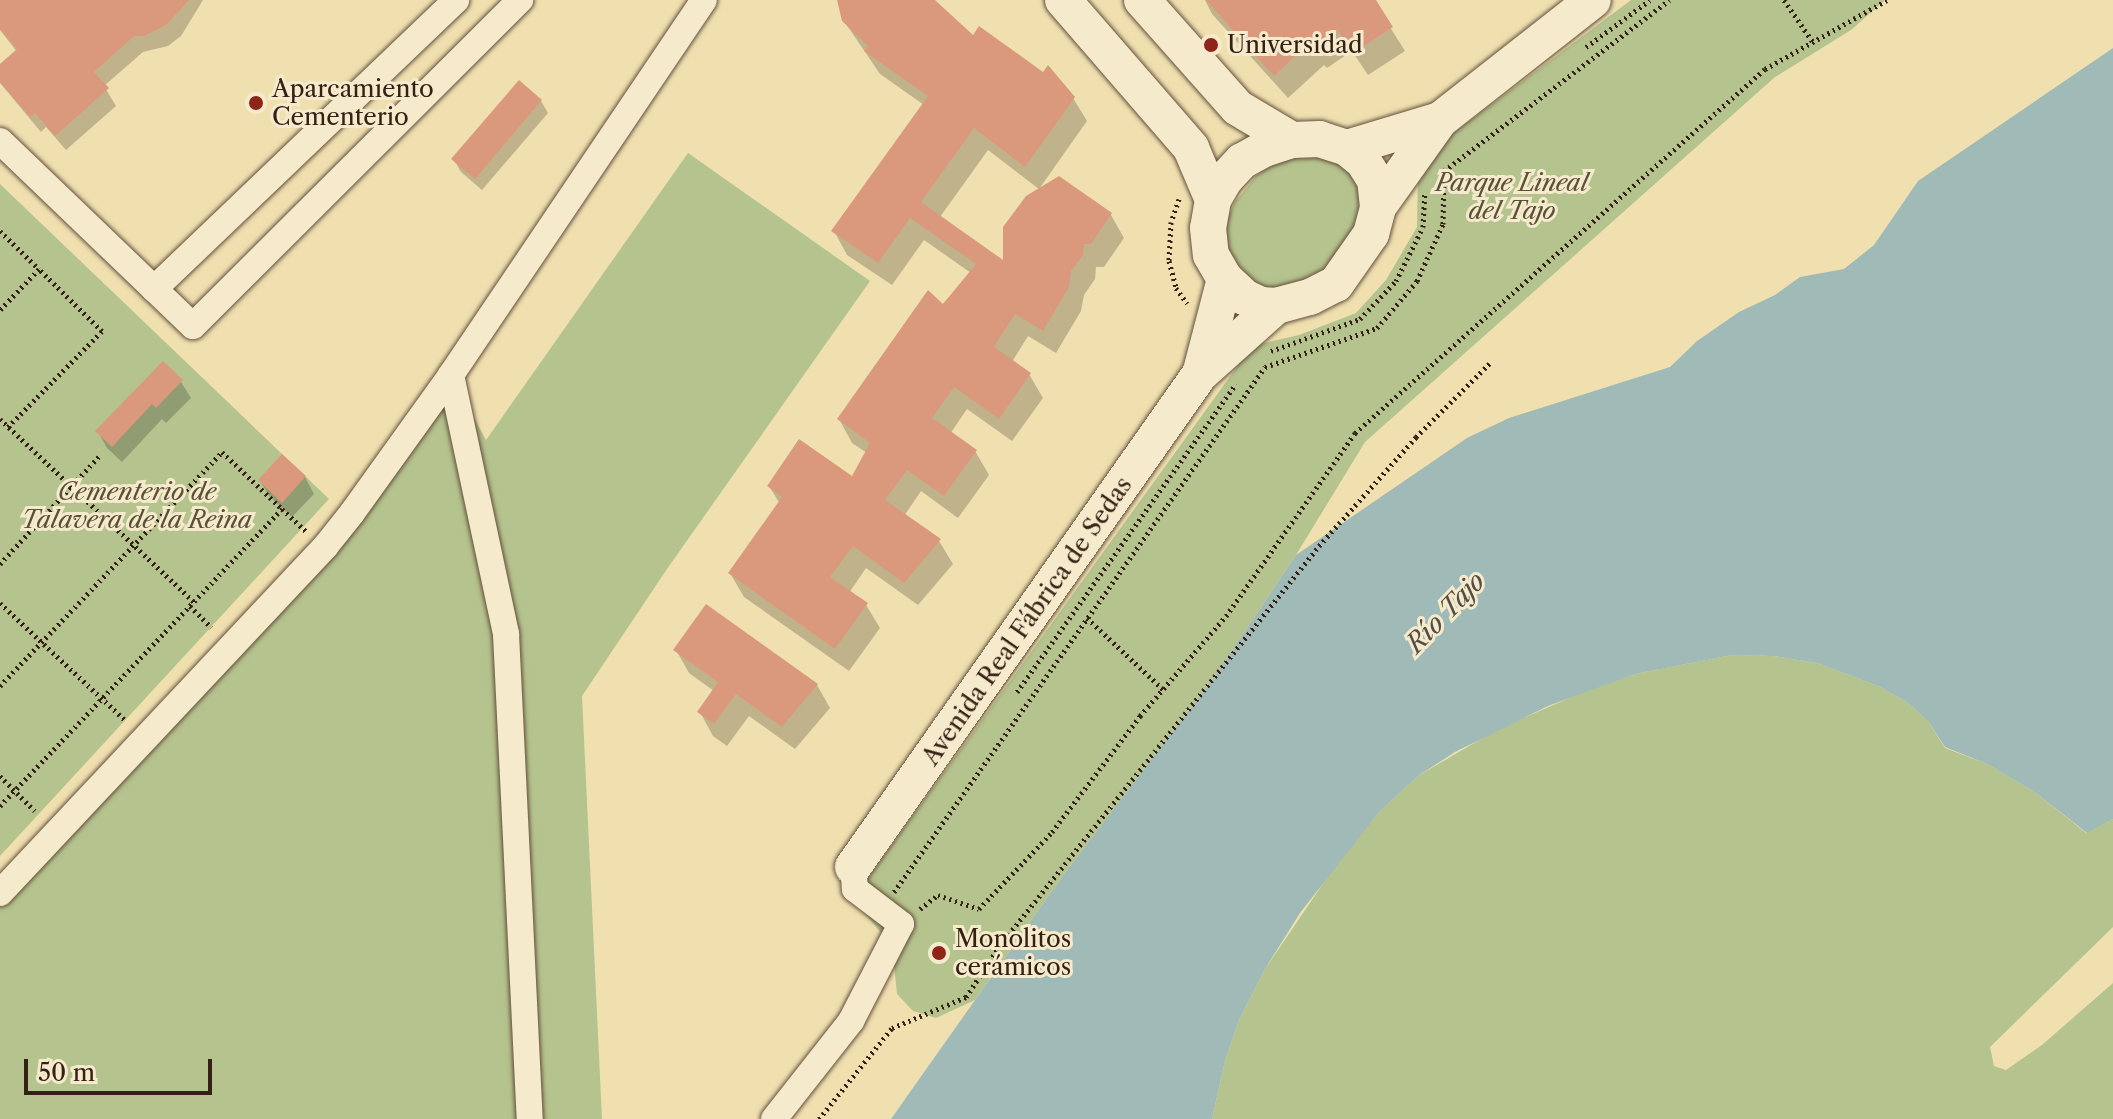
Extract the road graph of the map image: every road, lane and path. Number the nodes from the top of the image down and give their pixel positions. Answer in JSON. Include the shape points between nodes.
{"nodes":[{"id":1,"x":520,"y":0,"type":"edge"},
{"id":2,"x":704,"y":0,"type":"edge"},
{"id":3,"x":1063,"y":0,"type":"edge"},
{"id":4,"x":1142,"y":0,"type":"edge"},
{"id":5,"x":1593,"y":0,"type":"edge"},
{"id":6,"x":1650,"y":0,"type":"edge"},
{"id":7,"x":1669,"y":0,"type":"edge"},
{"id":8,"x":1784,"y":0,"type":"edge"},
{"id":9,"x":1887,"y":0,"type":"edge"},
{"id":10,"x":449,"y":2,"type":"edge"},
{"id":11,"x":1814,"y":42,"type":"junction"},
{"id":12,"x":1575,"y":55,"type":"dead end"},
{"id":13,"x":1440,"y":120,"type":"junction"},
{"id":14,"x":1292,"y":140,"type":"junction"},
{"id":15,"x":0,"y":141,"type":"edge"},
{"id":16,"x":1347,"y":148,"type":"junction"},
{"id":17,"x":1425,"y":181,"type":"dead end"},
{"id":18,"x":1197,"y":198,"type":"junction"},
{"id":19,"x":1378,"y":207,"type":"junction"},
{"id":20,"x":0,"y":231,"type":"edge"},
{"id":21,"x":39,"y":269,"type":"junction"},
{"id":22,"x":1225,"y":279,"type":"junction"},
{"id":23,"x":154,"y":289,"type":"junction"},
{"id":24,"x":2,"y":305,"type":"edge"},
{"id":25,"x":1189,"y":306,"type":"dead end"},
{"id":26,"x":1276,"y":306,"type":"junction"},
{"id":27,"x":1259,"y":355,"type":"dead end"},
{"id":28,"x":1490,"y":363,"type":"dead end"},
{"id":29,"x":451,"y":375,"type":"junction"},
{"id":30,"x":1244,"y":375,"type":"dead end"},
{"id":31,"x":1214,"y":384,"type":"junction"},
{"id":32,"x":0,"y":419,"type":"edge"},
{"id":33,"x":8,"y":427,"type":"junction"},
{"id":34,"x":101,"y":454,"type":"dead end"},
{"id":35,"x":72,"y":487,"type":"junction"},
{"id":36,"x":282,"y":509,"type":"junction"},
{"id":37,"x":133,"y":546,"type":"junction"},
{"id":38,"x":325,"y":547,"type":"junction"},
{"id":39,"x":0,"y":564,"type":"edge"},
{"id":40,"x":0,"y":603,"type":"edge"},
{"id":41,"x":192,"y":604,"type":"junction"},
{"id":42,"x":1087,"y":618,"type":"junction"},
{"id":43,"x":211,"y":627,"type":"dead end"},
{"id":44,"x":42,"y":642,"type":"junction"},
{"id":45,"x":0,"y":686,"type":"edge"},
{"id":46,"x":1163,"y":689,"type":"junction"},
{"id":47,"x":102,"y":698,"type":"junction"},
{"id":48,"x":1010,"y":702,"type":"dead end"},
{"id":49,"x":125,"y":720,"type":"dead end"},
{"id":50,"x":0,"y":776,"type":"edge"},
{"id":51,"x":15,"y":790,"type":"junction"},
{"id":52,"x":0,"y":806,"type":"edge"},
{"id":53,"x":35,"y":811,"type":"dead end"},
{"id":54,"x":853,"y":867,"type":"joint"},
{"id":55,"x":0,"y":893,"type":"edge"},
{"id":56,"x":891,"y":916,"type":"junction"},
{"id":57,"x":530,"y":1119,"type":"edge"},
{"id":58,"x":774,"y":1119,"type":"edge"},
{"id":59,"x":819,"y":1119,"type":"edge"}],
"edges":[{"from":1,"to":23,"type":"street","via":[[193,326]]},
{"from":2,"to":29,"type":"street"},
{"from":3,"to":18,"type":"street","via":[[1191,148]]},
{"from":4,"to":14,"type":"street","via":[[1238,108]]},
{"from":5,"to":13,"type":"street","name":"Avenida Real Fábrica de Sedas"},
{"from":6,"to":12,"type":"path"},
{"from":7,"to":42,"type":"path","via":[[1444,171],[1443,224],[1417,281],[1377,328],[1265,367]]},
{"from":8,"to":11,"type":"path"},
{"from":9,"to":11,"type":"path"},
{"from":10,"to":23,"type":"street"},
{"from":11,"to":46,"type":"path","via":[[1765,69],[1355,433],[1226,616]]},
{"from":13,"to":16,"type":"street","name":"Avenida Real Fábrica de Sedas"},
{"from":13,"to":19,"type":"street","name":"Avenida Real Fábrica de Sedas"},
{"from":14,"to":16,"type":"street","name":"Avenida Real Fábrica de Sedas","via":[[1320,139]]},
{"from":14,"to":18,"type":"street","name":"Avenida Real Fábrica de Sedas","via":[[1242,161]]},
{"from":15,"to":23,"type":"street"},
{"from":16,"to":19,"type":"street","via":[[1375,180]]},
{"from":17,"to":27,"type":"path","via":[[1423,227],[1396,281],[1369,310],[1360,319]]},
{"from":18,"to":22,"type":"street","name":"Avenida Real Fábrica de Sedas","via":[[1211,255]]},
{"from":18,"to":25,"type":"path","via":[[1171,222],[1169,261],[1176,288]]},
{"from":19,"to":26,"type":"street","name":"Avenida Real Fábrica de Sedas","via":[[1371,234],[1336,284]]},
{"from":20,"to":21,"type":"path"},
{"from":21,"to":24,"type":"path"},
{"from":21,"to":33,"type":"path","via":[[102,331]]},
{"from":22,"to":26,"type":"street","name":"Avenida Real Fábrica de Sedas","via":[[1244,297]]},
{"from":22,"to":31,"type":"street","name":"Avenida Real Fábrica de Sedas","via":[[1215,330]]},
{"from":26,"to":31,"type":"street","name":"Avenida Real Fábrica de Sedas"},
{"from":28,"to":59,"type":"path","via":[[1319,546],[1001,944],[966,997],[892,1028]]},
{"from":29,"to":38,"type":"street"},
{"from":29,"to":57,"type":"street","via":[[506,634]]},
{"from":30,"to":31,"type":"path"},
{"from":31,"to":48,"type":"path"},
{"from":31,"to":54,"type":"street","name":"Avenida Real Fábrica de Sedas"},
{"from":32,"to":33,"type":"path"},
{"from":33,"to":35,"type":"path"},
{"from":34,"to":35,"type":"path"},
{"from":35,"to":37,"type":"path"},
{"from":35,"to":39,"type":"path"},
{"from":36,"to":37,"type":"path","via":[[222,452]]},
{"from":36,"to":38,"type":"path"},
{"from":36,"to":41,"type":"path"},
{"from":37,"to":41,"type":"path"},
{"from":37,"to":44,"type":"path"},
{"from":38,"to":55,"type":"street"},
{"from":40,"to":44,"type":"path"},
{"from":41,"to":43,"type":"path"},
{"from":41,"to":47,"type":"path"},
{"from":42,"to":46,"type":"path"},
{"from":42,"to":56,"type":"path"},
{"from":44,"to":45,"type":"path"},
{"from":44,"to":47,"type":"path"},
{"from":46,"to":56,"type":"path","via":[[1052,832],[979,909],[938,895]]},
{"from":47,"to":49,"type":"path"},
{"from":47,"to":51,"type":"path"},
{"from":50,"to":51,"type":"path"},
{"from":51,"to":52,"type":"path"},
{"from":51,"to":53,"type":"path"},
{"from":54,"to":56,"type":"street","via":[[855,889]]},
{"from":56,"to":58,"type":"street","via":[[851,1021]]}]}
